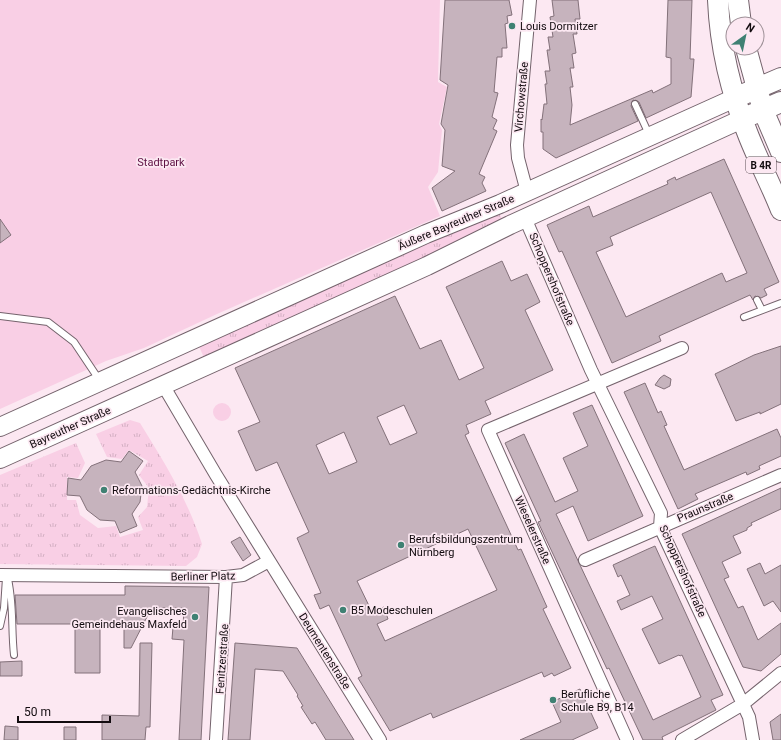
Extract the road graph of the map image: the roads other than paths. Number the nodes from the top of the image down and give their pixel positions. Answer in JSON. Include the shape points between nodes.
{"nodes":[{"id":1,"x":530,"y":0,"type":"edge"},
{"id":2,"x":718,"y":0,"type":"edge"},
{"id":3,"x":738,"y":0,"type":"edge"},
{"id":4,"x":741,"y":16,"type":"edge"},
{"id":5,"x":748,"y":56,"type":"edge"},
{"id":6,"x":781,"y":78,"type":"edge"},
{"id":7,"x":756,"y":89,"type":"junction"},
{"id":8,"x":735,"y":98,"type":"junction"},
{"id":9,"x":781,"y":102,"type":"edge"},
{"id":10,"x":635,"y":104,"type":"dead end"},
{"id":11,"x":763,"y":110,"type":"junction"},
{"id":12,"x":742,"y":119,"type":"junction"},
{"id":13,"x":647,"y":130,"type":"dead end"},
{"id":14,"x":781,"y":152,"type":"edge"},
{"id":15,"x":527,"y":192,"type":"junction"},
{"id":16,"x":781,"y":210,"type":"edge"},
{"id":17,"x":525,"y":218,"type":"junction"},
{"id":18,"x":757,"y":300,"type":"dead end"},
{"id":19,"x":781,"y":303,"type":"edge"},
{"id":20,"x":762,"y":310,"type":"junction"},
{"id":21,"x":0,"y":316,"type":"edge"},
{"id":22,"x":744,"y":316,"type":"dead end"},
{"id":23,"x":682,"y":348,"type":"dead end"},
{"id":24,"x":148,"y":360,"type":"junction"},
{"id":25,"x":100,"y":381,"type":"junction"},
{"id":26,"x":598,"y":383,"type":"junction"},
{"id":27,"x":164,"y":385,"type":"junction"},
{"id":28,"x":0,"y":427,"type":"edge"},
{"id":29,"x":0,"y":459,"type":"edge"},
{"id":30,"x":781,"y":475,"type":"edge"},
{"id":31,"x":660,"y":527,"type":"junction"},
{"id":32,"x":585,"y":560,"type":"dead end"},
{"id":33,"x":269,"y":561,"type":"junction"},
{"id":34,"x":4,"y":575,"type":"edge"},
{"id":35,"x":226,"y":577,"type":"junction"},
{"id":36,"x":0,"y":626,"type":"edge"},
{"id":37,"x":14,"y":655,"type":"dead end"},
{"id":38,"x":781,"y":673,"type":"edge"},
{"id":39,"x":743,"y":704,"type":"junction"},
{"id":40,"x":216,"y":740,"type":"edge"},
{"id":41,"x":380,"y":740,"type":"edge"},
{"id":42,"x":627,"y":740,"type":"edge"},
{"id":43,"x":682,"y":740,"type":"edge"},
{"id":44,"x":753,"y":740,"type":"edge"}],
"edges":[{"from":1,"to":15,"type":"street","name":"Virchowstraße","via":[[517,145]]},
{"from":2,"to":8,"type":"main road","number":"B 4R","via":[[722,43]]},
{"from":3,"to":4,"type":"main road"},
{"from":5,"to":7,"type":"main road","number":"B 4R"},
{"from":6,"to":7,"type":"main road","name":"Äußere Bayreuther Straße"},
{"from":7,"to":8,"type":"main road","name":"Äußere Bayreuther Straße"},
{"from":7,"to":11,"type":"main road","number":"B 4R"},
{"from":8,"to":12,"type":"main road","number":"B 4R"},
{"from":8,"to":15,"type":"main road","name":"Äußere Bayreuther Straße"},
{"from":9,"to":11,"type":"main road"},
{"from":10,"to":13,"type":"lane"},
{"from":11,"to":12,"type":"main road"},
{"from":11,"to":14,"type":"main road","number":"B 4R"},
{"from":12,"to":16,"type":"main road","number":"B 4R"},
{"from":12,"to":17,"type":"main road"},
{"from":15,"to":24,"type":"main road","name":"Äußere Bayreuther Straße","via":[[426,234]]},
{"from":17,"to":26,"type":"street","name":"Schoppershofstraße"},
{"from":17,"to":27,"type":"main road","via":[[427,266]]},
{"from":18,"to":20,"type":"lane"},
{"from":19,"to":20,"type":"lane"},
{"from":20,"to":22,"type":"lane"},
{"from":21,"to":25,"type":"lane","via":[[48,322],[53,325],[74,342]]},
{"from":23,"to":26,"type":"street"},
{"from":24,"to":25,"type":"main road","name":"Äußere Bayreuther Straße"},
{"from":24,"to":27,"type":"main road"},
{"from":25,"to":28,"type":"main road"},
{"from":26,"to":31,"type":"street","name":"Schoppershofstraße","via":[[661,513]]},
{"from":26,"to":42,"type":"street","name":"Wieselerstraße","via":[[488,430]]},
{"from":27,"to":29,"type":"main road","name":"Bayreuther Straße"},
{"from":27,"to":33,"type":"street"},
{"from":30,"to":31,"type":"street","name":"Praunstraße"},
{"from":31,"to":32,"type":"street","name":"Praunstraße"},
{"from":31,"to":39,"type":"street","name":"Schoppershofstraße"},
{"from":33,"to":35,"type":"street","name":"Berliner Platz","via":[[243,575]]},
{"from":33,"to":41,"type":"street","name":"Deumentenstraße"},
{"from":34,"to":35,"type":"street","name":"Berliner Platz"},
{"from":34,"to":36,"type":"lane","via":[[4,608]]},
{"from":34,"to":37,"type":"lane","via":[[11,591]]},
{"from":35,"to":40,"type":"street","name":"Fenitzerstraße"},
{"from":38,"to":39,"type":"street"},
{"from":39,"to":43,"type":"street"},
{"from":39,"to":44,"type":"street","name":"Schoppershofstraße","via":[[749,717]]}]}
